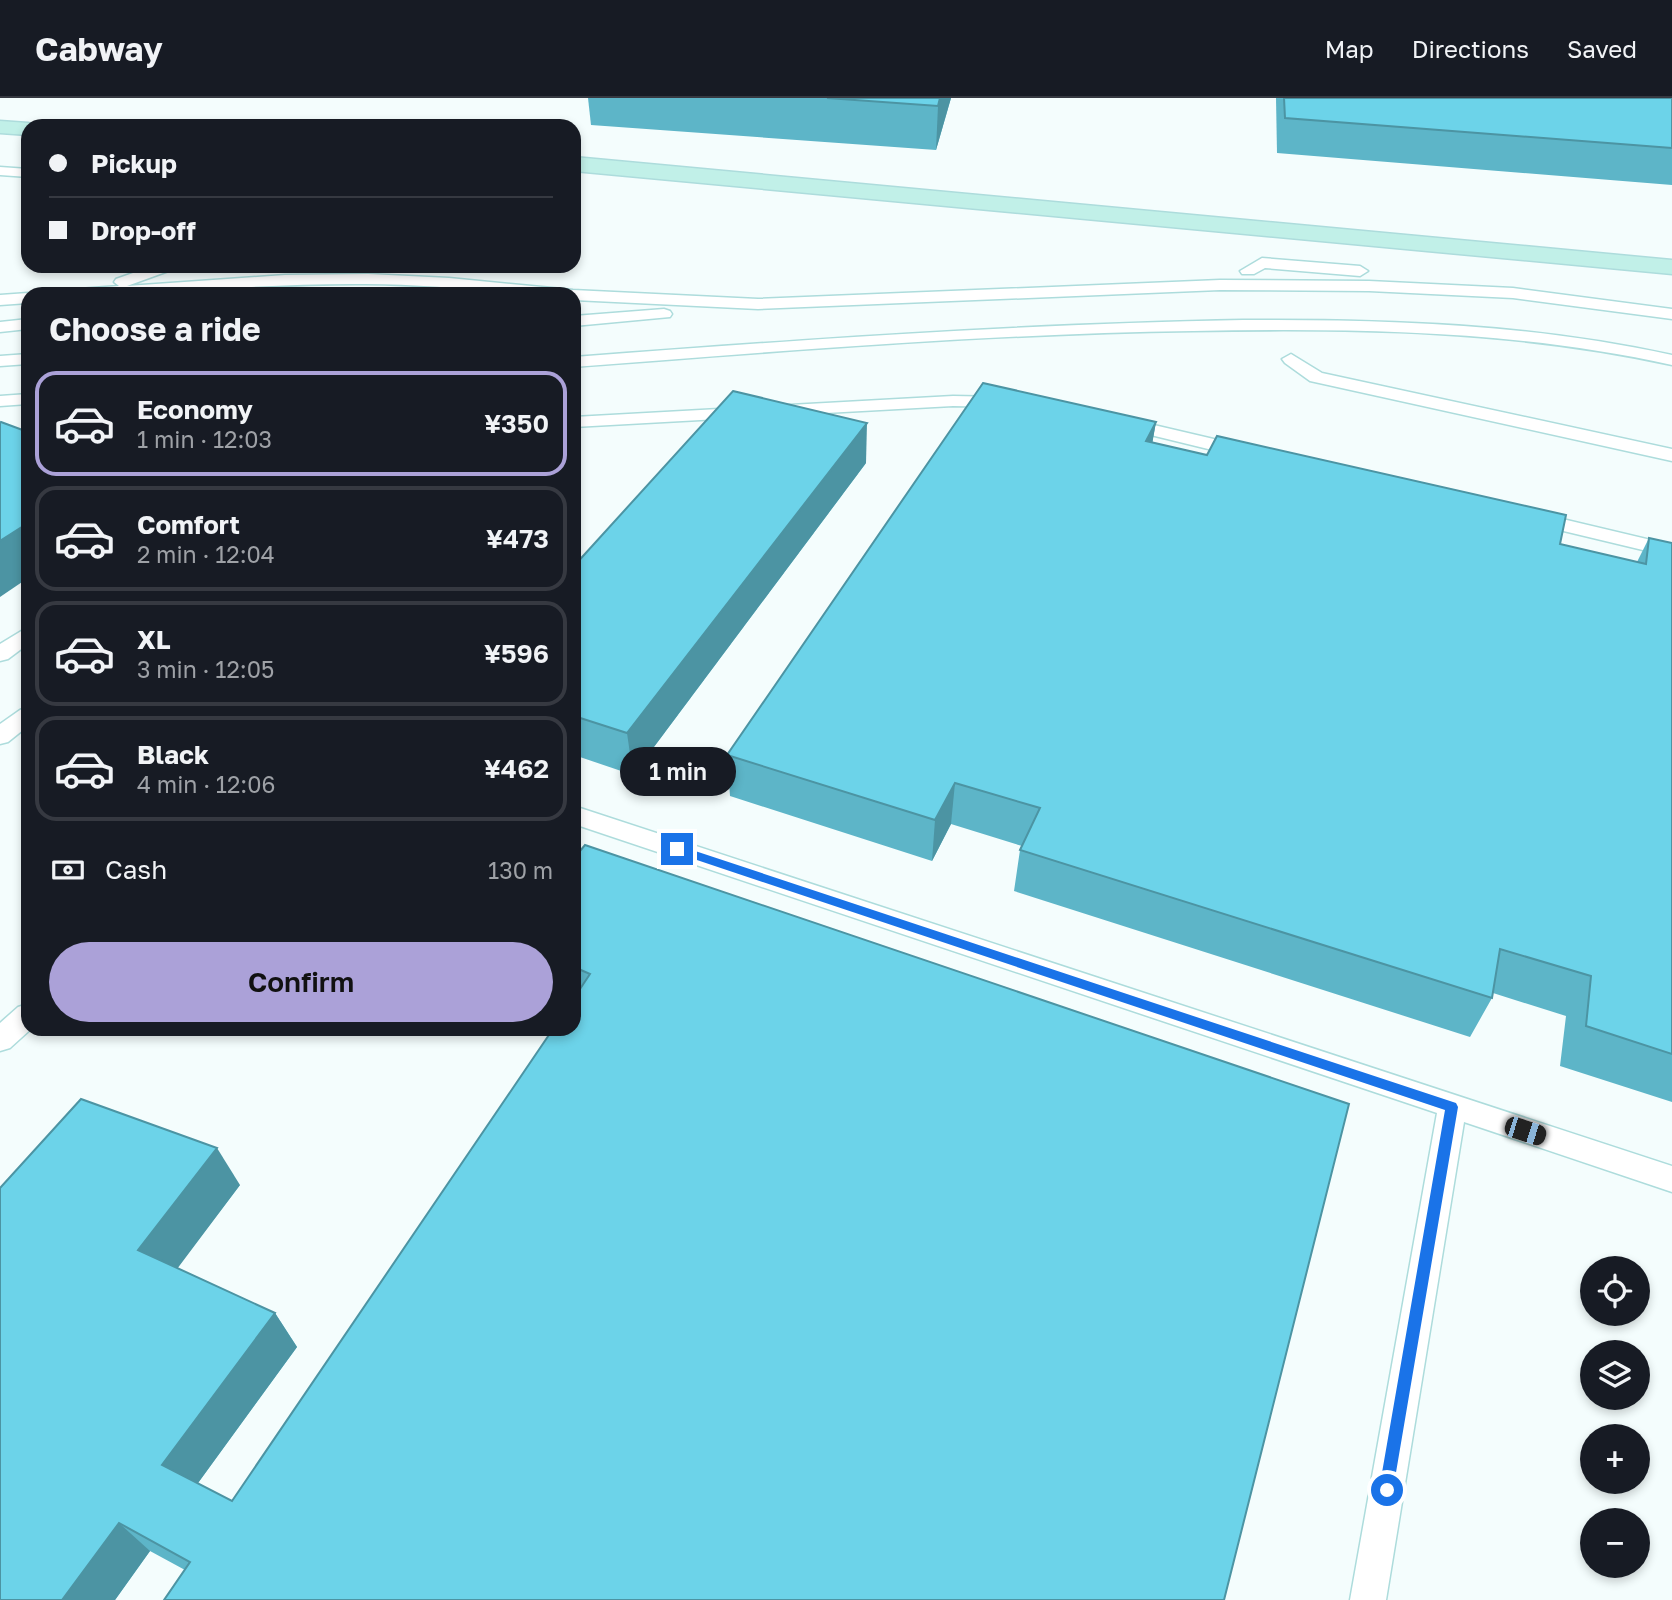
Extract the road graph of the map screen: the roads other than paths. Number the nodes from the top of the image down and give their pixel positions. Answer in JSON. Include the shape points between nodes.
{"nodes":[{"id":1,"x":0,"y":127,"type":"edge"},
{"id":2,"x":21,"y":128,"type":"edge"},
{"id":3,"x":581,"y":165,"type":"edge"},
{"id":4,"x":0,"y":171,"type":"edge"},
{"id":5,"x":21,"y":172,"type":"edge"},
{"id":6,"x":1672,"y":267,"type":"edge"},
{"id":7,"x":1248,"y":271,"type":"dead end"},
{"id":8,"x":147,"y":273,"type":"edge"},
{"id":9,"x":185,"y":273,"type":"edge"},
{"id":10,"x":180,"y":286,"type":"junction"},
{"id":11,"x":104,"y":287,"type":"edge"},
{"id":12,"x":167,"y":287,"type":"edge"},
{"id":13,"x":488,"y":287,"type":"edge"},
{"id":14,"x":581,"y":295,"type":"edge"},
{"id":15,"x":1672,"y":297,"type":"edge"},
{"id":16,"x":21,"y":298,"type":"edge"},
{"id":17,"x":871,"y":298,"type":"junction"},
{"id":18,"x":0,"y":300,"type":"edge"},
{"id":19,"x":1672,"y":314,"type":"edge"},
{"id":20,"x":581,"y":320,"type":"edge"},
{"id":21,"x":21,"y":325,"type":"edge"},
{"id":22,"x":0,"y":327,"type":"edge"},
{"id":23,"x":21,"y":359,"type":"edge"},
{"id":24,"x":1291,"y":359,"type":"dead end"},
{"id":25,"x":0,"y":360,"type":"edge"},
{"id":26,"x":1672,"y":360,"type":"edge"},
{"id":27,"x":581,"y":361,"type":"edge"},
{"id":28,"x":21,"y":400,"type":"edge"},
{"id":29,"x":0,"y":401,"type":"edge"},
{"id":30,"x":1019,"y":403,"type":"edge"},
{"id":31,"x":1107,"y":419,"type":"edge"},
{"id":32,"x":581,"y":422,"type":"edge"},
{"id":33,"x":1672,"y":455,"type":"edge"},
{"id":34,"x":1268,"y":457,"type":"edge"},
{"id":35,"x":1510,"y":513,"type":"edge"},
{"id":36,"x":1672,"y":551,"type":"edge"},
{"id":37,"x":21,"y":639,"type":"edge"},
{"id":38,"x":0,"y":654,"type":"edge"},
{"id":39,"x":21,"y":720,"type":"edge"},
{"id":40,"x":0,"y":736,"type":"edge"},
{"id":41,"x":581,"y":817,"type":"edge"},
{"id":42,"x":21,"y":1020,"type":"edge"},
{"id":43,"x":0,"y":1040,"type":"edge"},
{"id":44,"x":1452,"y":1107,"type":"junction"},
{"id":45,"x":1672,"y":1179,"type":"edge"},
{"id":46,"x":1368,"y":1600,"type":"edge"}],
"edges":[{"from":1,"to":2,"type":"street"},
{"from":3,"to":6,"type":"street"},
{"from":4,"to":5,"type":"lane"},
{"from":7,"to":15,"type":"lane","via":[[1262,263]]},
{"from":8,"to":11,"type":"lane"},
{"from":9,"to":10,"type":"lane"},
{"from":10,"to":12,"type":"lane"},
{"from":10,"to":13,"type":"lane","via":[[322,279]]},
{"from":14,"to":17,"type":"lane","via":[[758,304]]},
{"from":16,"to":18,"type":"lane"},
{"from":17,"to":19,"type":"lane","via":[[1220,285],[1369,286],[1513,293]]},
{"from":17,"to":20,"type":"lane"},
{"from":21,"to":22,"type":"lane"},
{"from":23,"to":25,"type":"lane"},
{"from":24,"to":33,"type":"lane","via":[[1316,377]]},
{"from":26,"to":27,"type":"lane","via":[[1613,345],[1483,330],[1325,324],[1123,326]]},
{"from":28,"to":29,"type":"lane"},
{"from":30,"to":32,"type":"lane","via":[[953,401]]},
{"from":31,"to":34,"type":"lane"},
{"from":35,"to":36,"type":"lane"},
{"from":37,"to":38,"type":"lane"},
{"from":39,"to":40,"type":"lane"},
{"from":41,"to":44,"type":"lane"},
{"from":42,"to":43,"type":"lane"},
{"from":44,"to":45,"type":"lane"},
{"from":44,"to":46,"type":"lane"}]}
